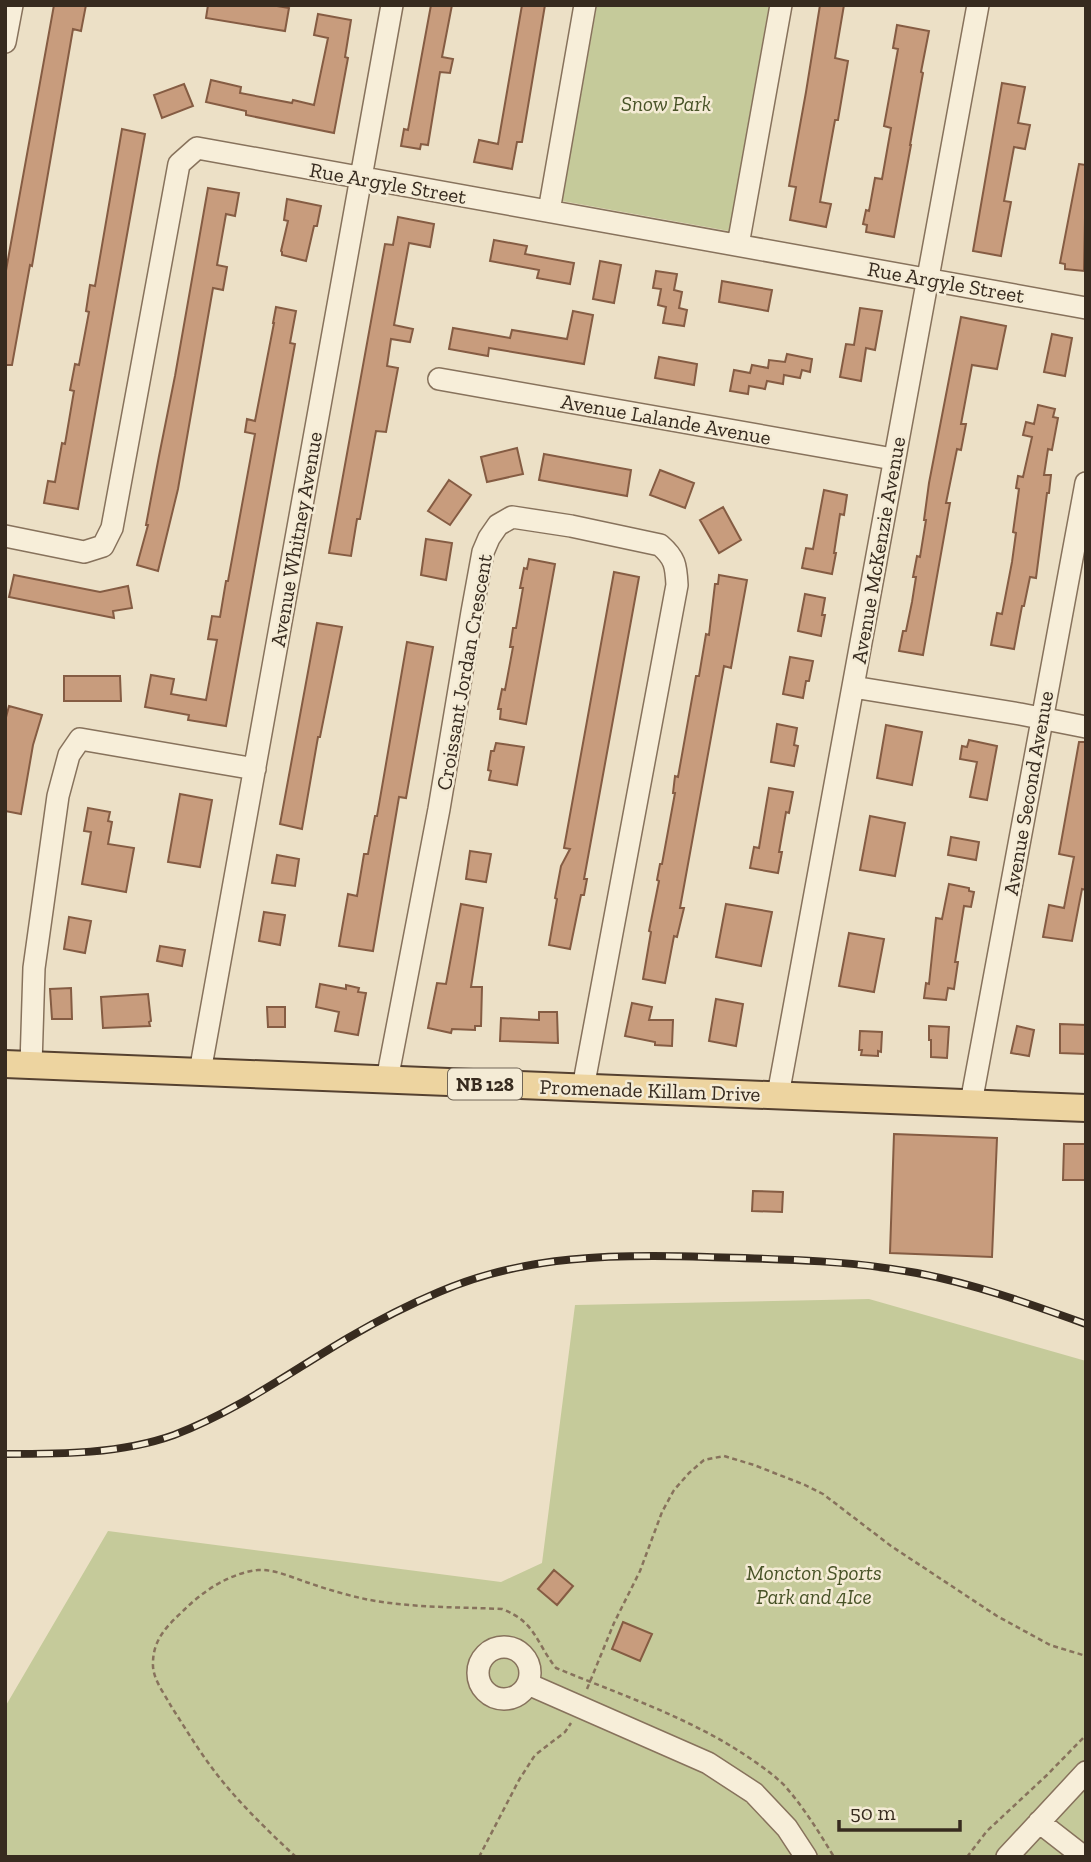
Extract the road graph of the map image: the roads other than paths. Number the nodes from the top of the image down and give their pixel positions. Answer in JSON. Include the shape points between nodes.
{"nodes":[{"id":1,"x":12,"y":5,"type":"edge"},
{"id":2,"x":392,"y":5,"type":"edge"},
{"id":3,"x":585,"y":5,"type":"edge"},
{"id":4,"x":780,"y":5,"type":"edge"},
{"id":5,"x":978,"y":5,"type":"edge"},
{"id":6,"x":5,"y":42,"type":"edge"},
{"id":7,"x":362,"y":178,"type":"junction"},
{"id":8,"x":549,"y":211,"type":"junction"},
{"id":9,"x":738,"y":245,"type":"junction"},
{"id":10,"x":928,"y":278,"type":"junction"},
{"id":11,"x":1086,"y":308,"type":"edge"},
{"id":12,"x":439,"y":379,"type":"dead end"},
{"id":13,"x":893,"y":459,"type":"junction"},
{"id":14,"x":1086,"y":483,"type":"edge"},
{"id":15,"x":5,"y":536,"type":"edge"},
{"id":16,"x":853,"y":687,"type":"junction"},
{"id":17,"x":1042,"y":719,"type":"junction"},
{"id":18,"x":1086,"y":727,"type":"edge"},
{"id":19,"x":255,"y":769,"type":"junction"},
{"id":20,"x":18,"y":1065,"type":"edge"},
{"id":21,"x":200,"y":1072,"type":"junction"},
{"id":22,"x":387,"y":1080,"type":"junction"},
{"id":23,"x":583,"y":1088,"type":"junction"},
{"id":24,"x":778,"y":1095,"type":"junction"},
{"id":25,"x":971,"y":1103,"type":"junction"},
{"id":26,"x":1086,"y":1108,"type":"edge"},
{"id":27,"x":528,"y":1684,"type":"dead end"},
{"id":28,"x":1086,"y":1772,"type":"edge"},
{"id":29,"x":1039,"y":1822,"type":"junction"},
{"id":30,"x":806,"y":1857,"type":"edge"},
{"id":31,"x":1007,"y":1857,"type":"edge"},
{"id":32,"x":1084,"y":1857,"type":"edge"}],
"edges":[{"from":1,"to":6,"type":"street"},
{"from":2,"to":7,"type":"street","name":"Avenue Whitney Avenue"},
{"from":3,"to":8,"type":"street"},
{"from":4,"to":9,"type":"street"},
{"from":5,"to":10,"type":"street","name":"Avenue McKenzie Avenue"},
{"from":7,"to":8,"type":"street","name":"Rue Argyle Street"},
{"from":7,"to":15,"type":"street","name":"Rue Argyle Street","via":[[197,148],[179,164],[111,528],[103,545],[84,552]]},
{"from":7,"to":19,"type":"street","name":"Avenue Whitney Avenue"},
{"from":8,"to":9,"type":"street","name":"Rue Argyle Street"},
{"from":9,"to":10,"type":"street","name":"Rue Argyle Street"},
{"from":10,"to":11,"type":"street","name":"Rue Argyle Street"},
{"from":10,"to":13,"type":"street","name":"Avenue McKenzie Avenue"},
{"from":12,"to":13,"type":"street","name":"Avenue Lalande Avenue"},
{"from":13,"to":16,"type":"street","name":"Avenue McKenzie Avenue"},
{"from":14,"to":17,"type":"street","name":"Avenue Second Avenue"},
{"from":16,"to":17,"type":"street"},
{"from":16,"to":24,"type":"street","name":"Avenue McKenzie Avenue"},
{"from":17,"to":18,"type":"street"},
{"from":17,"to":25,"type":"street","name":"Avenue Second Avenue"},
{"from":19,"to":20,"type":"street","via":[[80,740],[69,755],[58,796]]},
{"from":19,"to":21,"type":"street","name":"Avenue Whitney Avenue"},
{"from":20,"to":21,"type":"main road","name":"Promenade Killam Drive","number":"NB 128"},
{"from":21,"to":22,"type":"main road","name":"Promenade Killam Drive","number":"NB 128"},
{"from":22,"to":23,"type":"main road","name":"Promenade Killam Drive","number":"NB 128"},
{"from":22,"to":23,"type":"street","name":"Croissant Jordan Crescent","via":[[483,552],[498,525],[512,517],[660,545],[672,555],[676,569],[677,585]]},
{"from":23,"to":24,"type":"main road","name":"Promenade Killam Drive","number":"NB 128"},
{"from":24,"to":25,"type":"main road","name":"Promenade Killam Drive","number":"NB 128"},
{"from":25,"to":26,"type":"main road","name":"Promenade Killam Drive","number":"NB 128"},
{"from":27,"to":30,"type":"street","via":[[708,1763],[754,1793],[787,1828]]},
{"from":28,"to":29,"type":"street"},
{"from":29,"to":31,"type":"street"},
{"from":29,"to":32,"type":"street"}]}
